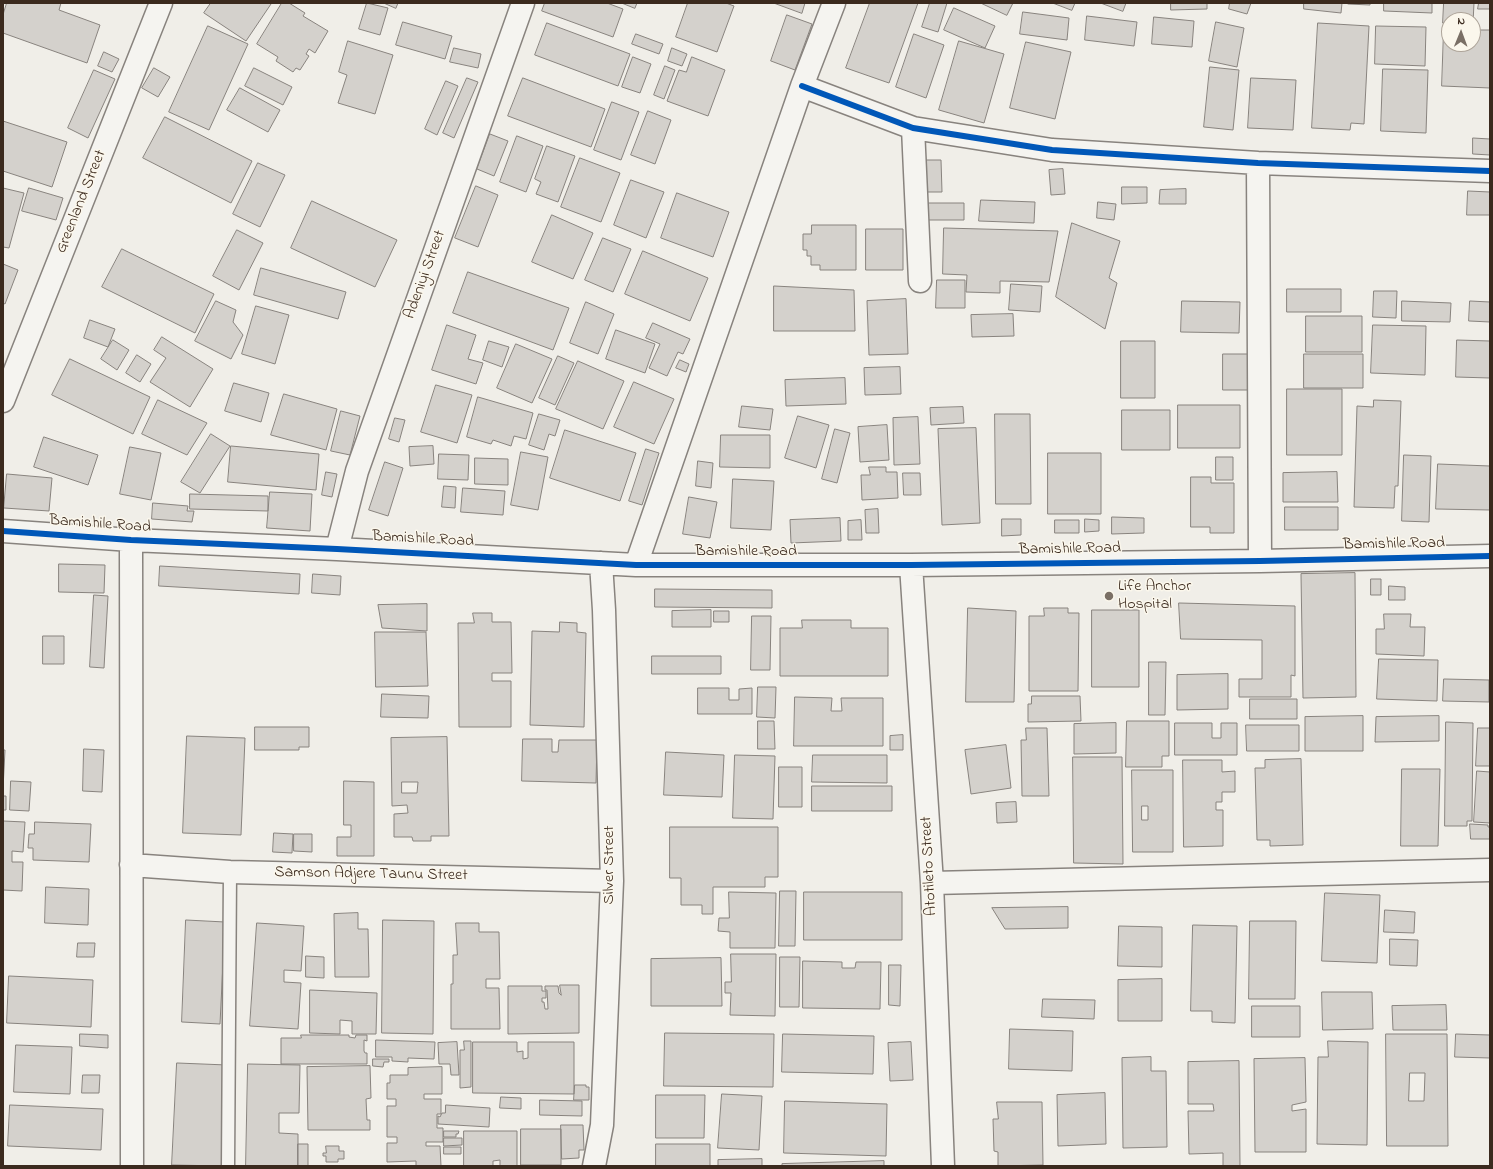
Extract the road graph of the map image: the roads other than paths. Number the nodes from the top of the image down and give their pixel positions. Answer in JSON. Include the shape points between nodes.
{"nodes":[{"id":1,"x":161,"y":3,"type":"edge"},
{"id":2,"x":524,"y":3,"type":"edge"},
{"id":3,"x":834,"y":3,"type":"edge"},
{"id":4,"x":802,"y":86,"type":"junction"},
{"id":5,"x":912,"y":128,"type":"junction"},
{"id":6,"x":1258,"y":163,"type":"junction"},
{"id":7,"x":1490,"y":171,"type":"edge"},
{"id":8,"x":920,"y":281,"type":"dead end"},
{"id":9,"x":3,"y":401,"type":"edge"},
{"id":10,"x":3,"y":531,"type":"edge"},
{"id":11,"x":131,"y":540,"type":"junction"},
{"id":12,"x":337,"y":549,"type":"junction"},
{"id":13,"x":1490,"y":556,"type":"edge"},
{"id":14,"x":1260,"y":561,"type":"junction"},
{"id":15,"x":601,"y":564,"type":"junction"},
{"id":16,"x":636,"y":565,"type":"junction"},
{"id":17,"x":911,"y":565,"type":"junction"},
{"id":18,"x":131,"y":865,"type":"junction"},
{"id":19,"x":1490,"y":870,"type":"edge"},
{"id":20,"x":230,"y":872,"type":"junction"},
{"id":21,"x":612,"y":881,"type":"junction"},
{"id":22,"x":932,"y":883,"type":"junction"},
{"id":23,"x":132,"y":1166,"type":"edge"},
{"id":24,"x":228,"y":1166,"type":"edge"},
{"id":25,"x":594,"y":1166,"type":"edge"},
{"id":26,"x":943,"y":1166,"type":"edge"}],
"edges":[{"from":1,"to":9,"type":"street","name":"Greenland Street"},
{"from":2,"to":12,"type":"street","name":"Adeniyi Street","via":[[357,471]]},
{"from":3,"to":4,"type":"street"},
{"from":4,"to":5,"type":"street"},
{"from":4,"to":16,"type":"street"},
{"from":5,"to":6,"type":"street","via":[[1052,150]]},
{"from":5,"to":8,"type":"street"},
{"from":6,"to":7,"type":"street"},
{"from":6,"to":14,"type":"street"},
{"from":10,"to":11,"type":"street","name":"Bamishile Road"},
{"from":11,"to":12,"type":"street","name":"Bamishile Road"},
{"from":11,"to":18,"type":"street"},
{"from":12,"to":15,"type":"street","name":"Bamishile Road"},
{"from":13,"to":14,"type":"street","name":"Bamishile Road"},
{"from":14,"to":17,"type":"street","name":"Bamishile Road"},
{"from":15,"to":16,"type":"street","name":"Bamishile Road"},
{"from":15,"to":21,"type":"street","name":"Silver Street"},
{"from":16,"to":17,"type":"street","name":"Bamishile Road"},
{"from":17,"to":22,"type":"street","name":"Atotileto Street"},
{"from":18,"to":20,"type":"street","name":"Samson Adjere Taunu Street"},
{"from":18,"to":23,"type":"street"},
{"from":19,"to":22,"type":"street"},
{"from":20,"to":21,"type":"street","name":"Samson Adjere Taunu Street"},
{"from":20,"to":24,"type":"lane"},
{"from":21,"to":25,"type":"street","name":"Silver Street","via":[[602,1125]]},
{"from":22,"to":26,"type":"street","name":"Atotileto Street"}]}
